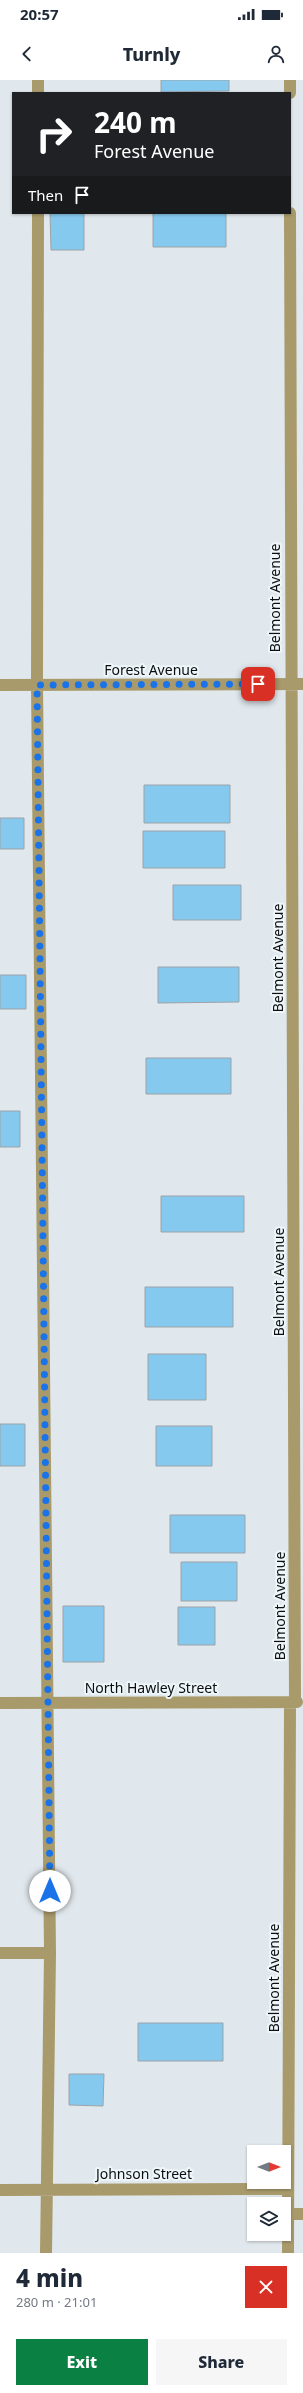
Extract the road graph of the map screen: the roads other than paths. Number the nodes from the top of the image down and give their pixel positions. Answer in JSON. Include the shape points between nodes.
{"nodes":[{"id":1,"x":38,"y":80,"type":"edge"},
{"id":2,"x":290,"y":80,"type":"edge"},
{"id":3,"x":38,"y":92,"type":"edge"},
{"id":4,"x":290,"y":92,"type":"edge"},
{"id":5,"x":38,"y":214,"type":"edge"},
{"id":6,"x":290,"y":214,"type":"edge"},
{"id":7,"x":290,"y":684,"type":"junction"},
{"id":8,"x":303,"y":684,"type":"edge"},
{"id":9,"x":0,"y":685,"type":"edge"},
{"id":10,"x":37,"y":685,"type":"junction"},
{"id":11,"x":296,"y":1702,"type":"edge"},
{"id":12,"x":49,"y":1703,"type":"junction"},
{"id":13,"x":0,"y":1704,"type":"edge"},
{"id":14,"x":0,"y":1953,"type":"edge"},
{"id":15,"x":50,"y":1953,"type":"junction"},
{"id":16,"x":289,"y":2145,"type":"edge"},
{"id":17,"x":288,"y":2189,"type":"joint"},
{"id":18,"x":0,"y":2190,"type":"edge"},
{"id":19,"x":47,"y":2190,"type":"junction"},
{"id":20,"x":288,"y":2197,"type":"edge"},
{"id":21,"x":291,"y":2214,"type":"edge"},
{"id":22,"x":303,"y":2214,"type":"edge"},
{"id":23,"x":288,"y":2241,"type":"edge"},
{"id":24,"x":46,"y":2253,"type":"edge"},
{"id":25,"x":288,"y":2253,"type":"edge"}],
"edges":[{"from":1,"to":3,"type":"street"},
{"from":2,"to":4,"type":"street"},
{"from":5,"to":10,"type":"street"},
{"from":6,"to":7,"type":"street","name":"Belmont Avenue"},
{"from":7,"to":8,"type":"street","name":"Forest Avenue"},
{"from":7,"to":10,"type":"street","name":"Forest Avenue"},
{"from":7,"to":11,"type":"street","name":"Belmont Avenue"},
{"from":9,"to":10,"type":"street","name":"Forest Avenue"},
{"from":10,"to":12,"type":"street"},
{"from":11,"to":12,"type":"street","name":"North Hawley Street"},
{"from":11,"to":16,"type":"street","name":"Belmont Avenue"},
{"from":12,"to":13,"type":"street","name":"North Hawley Street"},
{"from":12,"to":15,"type":"street"},
{"from":14,"to":15,"type":"street"},
{"from":15,"to":19,"type":"street"},
{"from":17,"to":19,"type":"street","name":"Johnson Street"},
{"from":17,"to":20,"type":"street","name":"Belmont Avenue"},
{"from":18,"to":19,"type":"street","name":"Johnson Street"},
{"from":19,"to":24,"type":"street"},
{"from":21,"to":22,"type":"street"},
{"from":23,"to":25,"type":"street","name":"Belmont Avenue"}]}
